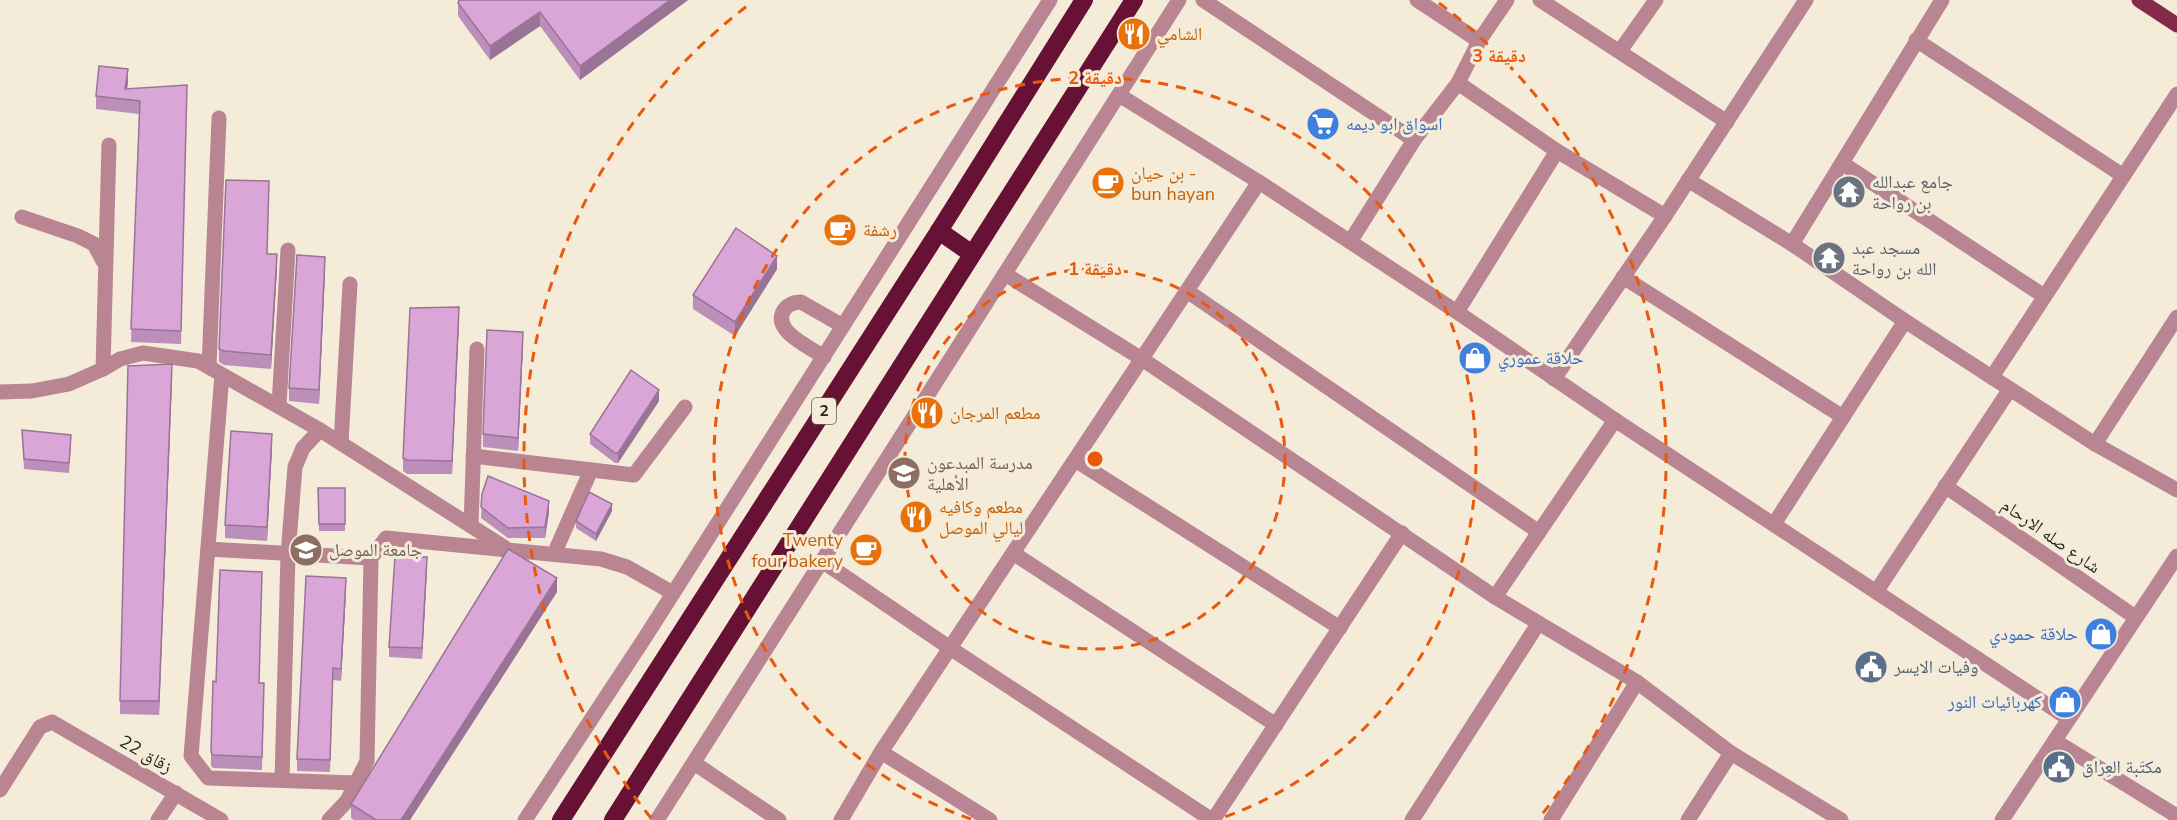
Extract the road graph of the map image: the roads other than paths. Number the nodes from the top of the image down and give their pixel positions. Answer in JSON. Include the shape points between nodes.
{"nodes":[{"id":1,"x":1050,"y":0,"type":"edge"},
{"id":2,"x":1084,"y":0,"type":"edge"},
{"id":3,"x":1134,"y":0,"type":"edge"},
{"id":4,"x":1179,"y":0,"type":"edge"},
{"id":5,"x":1203,"y":0,"type":"edge"},
{"id":6,"x":1417,"y":0,"type":"edge"},
{"id":7,"x":1507,"y":0,"type":"edge"},
{"id":8,"x":1540,"y":0,"type":"edge"},
{"id":9,"x":1656,"y":0,"type":"edge"},
{"id":10,"x":1806,"y":0,"type":"edge"},
{"id":11,"x":1942,"y":0,"type":"edge"},
{"id":12,"x":2139,"y":0,"type":"edge"},
{"id":13,"x":2177,"y":24,"type":"edge"},
{"id":14,"x":1479,"y":40,"type":"junction"},
{"id":15,"x":1916,"y":40,"type":"junction"},
{"id":16,"x":1620,"y":51,"type":"junction"},
{"id":17,"x":1458,"y":83,"type":"junction"},
{"id":18,"x":2177,"y":94,"type":"edge"},
{"id":19,"x":1119,"y":95,"type":"junction"},
{"id":20,"x":219,"y":118,"type":"dead end"},
{"id":21,"x":1727,"y":122,"type":"junction"},
{"id":22,"x":1414,"y":140,"type":"junction"},
{"id":23,"x":109,"y":145,"type":"dead end"},
{"id":24,"x":1557,"y":151,"type":"junction"},
{"id":25,"x":1842,"y":163,"type":"junction"},
{"id":26,"x":2122,"y":175,"type":"junction"},
{"id":27,"x":1688,"y":180,"type":"junction"},
{"id":28,"x":1259,"y":182,"type":"junction"},
{"id":29,"x":1665,"y":216,"type":"junction"},
{"id":30,"x":22,"y":217,"type":"dead end"},
{"id":31,"x":939,"y":231,"type":"junction"},
{"id":32,"x":1350,"y":242,"type":"junction"},
{"id":33,"x":1792,"y":244,"type":"junction"},
{"id":34,"x":288,"y":250,"type":"dead end"},
{"id":35,"x":972,"y":254,"type":"junction"},
{"id":36,"x":104,"y":264,"type":"junction"},
{"id":37,"x":1005,"y":274,"type":"junction"},
{"id":38,"x":1623,"y":277,"type":"junction"},
{"id":39,"x":350,"y":284,"type":"dead end"},
{"id":40,"x":1187,"y":291,"type":"junction"},
{"id":41,"x":2044,"y":296,"type":"junction"},
{"id":42,"x":1456,"y":312,"type":"junction"},
{"id":43,"x":2177,"y":317,"type":"edge"},
{"id":44,"x":1905,"y":321,"type":"junction"},
{"id":45,"x":843,"y":326,"type":"junction"},
{"id":46,"x":477,"y":349,"type":"dead end"},
{"id":47,"x":824,"y":357,"type":"junction"},
{"id":48,"x":1142,"y":359,"type":"junction"},
{"id":49,"x":103,"y":369,"type":"junction"},
{"id":50,"x":215,"y":371,"type":"junction"},
{"id":51,"x":1992,"y":377,"type":"junction"},
{"id":52,"x":1554,"y":379,"type":"junction"},
{"id":53,"x":2010,"y":389,"type":"junction"},
{"id":54,"x":0,"y":392,"type":"edge"},
{"id":55,"x":279,"y":406,"type":"junction"},
{"id":56,"x":685,"y":407,"type":"dead end"},
{"id":57,"x":1843,"y":417,"type":"junction"},
{"id":58,"x":1615,"y":420,"type":"junction"},
{"id":59,"x":320,"y":430,"type":"junction"},
{"id":60,"x":341,"y":443,"type":"junction"},
{"id":61,"x":2096,"y":444,"type":"junction"},
{"id":62,"x":473,"y":456,"type":"junction"},
{"id":63,"x":1075,"y":460,"type":"junction"},
{"id":64,"x":591,"y":470,"type":"junction"},
{"id":65,"x":1945,"y":486,"type":"junction"},
{"id":66,"x":2177,"y":490,"type":"edge"},
{"id":67,"x":1774,"y":524,"type":"junction"},
{"id":68,"x":471,"y":526,"type":"junction"},
{"id":69,"x":1539,"y":532,"type":"junction"},
{"id":70,"x":1402,"y":533,"type":"junction"},
{"id":71,"x":208,"y":549,"type":"junction"},
{"id":72,"x":507,"y":549,"type":"junction"},
{"id":73,"x":1013,"y":553,"type":"junction"},
{"id":74,"x":288,"y":554,"type":"junction"},
{"id":75,"x":554,"y":554,"type":"junction"},
{"id":76,"x":2177,"y":556,"type":"edge"},
{"id":77,"x":372,"y":558,"type":"junction"},
{"id":78,"x":822,"y":561,"type":"junction"},
{"id":79,"x":1876,"y":592,"type":"junction"},
{"id":80,"x":673,"y":593,"type":"junction"},
{"id":81,"x":1495,"y":597,"type":"junction"},
{"id":82,"x":2135,"y":617,"type":"junction"},
{"id":83,"x":1538,"y":624,"type":"junction"},
{"id":84,"x":1340,"y":628,"type":"junction"},
{"id":85,"x":950,"y":648,"type":"junction"},
{"id":86,"x":1637,"y":682,"type":"junction"},
{"id":87,"x":2069,"y":719,"type":"junction"},
{"id":88,"x":1276,"y":725,"type":"junction"},
{"id":89,"x":2055,"y":741,"type":"junction"},
{"id":90,"x":881,"y":752,"type":"junction"},
{"id":91,"x":1731,"y":753,"type":"junction"},
{"id":92,"x":694,"y":763,"type":"junction"},
{"id":93,"x":282,"y":780,"type":"junction"},
{"id":94,"x":356,"y":783,"type":"junction"},
{"id":95,"x":0,"y":790,"type":"edge"},
{"id":96,"x":176,"y":793,"type":"junction"},
{"id":97,"x":2176,"y":814,"type":"edge"},
{"id":98,"x":1836,"y":819,"type":"edge"},
{"id":99,"x":158,"y":820,"type":"edge"},
{"id":100,"x":221,"y":820,"type":"edge"},
{"id":101,"x":329,"y":820,"type":"edge"},
{"id":102,"x":525,"y":820,"type":"edge"},
{"id":103,"x":561,"y":820,"type":"edge"},
{"id":104,"x":613,"y":820,"type":"edge"},
{"id":105,"x":657,"y":820,"type":"edge"},
{"id":106,"x":779,"y":820,"type":"edge"},
{"id":107,"x":841,"y":820,"type":"edge"},
{"id":108,"x":990,"y":820,"type":"edge"},
{"id":109,"x":1213,"y":820,"type":"edge"},
{"id":110,"x":1412,"y":820,"type":"edge"},
{"id":111,"x":1551,"y":820,"type":"edge"},
{"id":112,"x":1688,"y":820,"type":"edge"},
{"id":113,"x":2002,"y":820,"type":"edge"}],
"edges":[{"from":1,"to":45,"type":"street"},
{"from":2,"to":31,"type":"highway","number":"2"},
{"from":3,"to":35,"type":"highway","number":"2"},
{"from":4,"to":19,"type":"street"},
{"from":5,"to":22,"type":"street"},
{"from":6,"to":14,"type":"street"},
{"from":7,"to":14,"type":"street"},
{"from":8,"to":16,"type":"street"},
{"from":9,"to":16,"type":"street"},
{"from":10,"to":21,"type":"street"},
{"from":11,"to":15,"type":"street"},
{"from":12,"to":13,"type":"main road"},
{"from":14,"to":17,"type":"street"},
{"from":15,"to":25,"type":"street"},
{"from":15,"to":26,"type":"street"},
{"from":16,"to":21,"type":"street"},
{"from":17,"to":22,"type":"street"},
{"from":17,"to":24,"type":"street"},
{"from":18,"to":26,"type":"street"},
{"from":19,"to":28,"type":"street"},
{"from":19,"to":37,"type":"street"},
{"from":20,"to":50,"type":"street"},
{"from":21,"to":27,"type":"street"},
{"from":22,"to":32,"type":"street"},
{"from":23,"to":36,"type":"street"},
{"from":24,"to":29,"type":"street"},
{"from":24,"to":42,"type":"street"},
{"from":25,"to":33,"type":"street"},
{"from":25,"to":41,"type":"street"},
{"from":26,"to":41,"type":"street"},
{"from":27,"to":29,"type":"street"},
{"from":27,"to":33,"type":"street"},
{"from":28,"to":32,"type":"street"},
{"from":28,"to":40,"type":"street"},
{"from":29,"to":38,"type":"street"},
{"from":30,"to":36,"type":"street","via":[[94,244]]},
{"from":31,"to":35,"type":"highway"},
{"from":31,"to":103,"type":"highway","number":"2"},
{"from":32,"to":42,"type":"street"},
{"from":33,"to":44,"type":"street"},
{"from":34,"to":55,"type":"street"},
{"from":35,"to":104,"type":"highway","number":"2"},
{"from":36,"to":49,"type":"street"},
{"from":37,"to":48,"type":"street"},
{"from":37,"to":78,"type":"street"},
{"from":38,"to":52,"type":"street"},
{"from":38,"to":57,"type":"street"},
{"from":39,"to":60,"type":"street"},
{"from":40,"to":48,"type":"street"},
{"from":40,"to":69,"type":"street"},
{"from":41,"to":51,"type":"street"},
{"from":42,"to":52,"type":"street"},
{"from":43,"to":61,"type":"street"},
{"from":44,"to":51,"type":"street"},
{"from":44,"to":57,"type":"street"},
{"from":45,"to":47,"type":"street"},
{"from":45,"to":47,"type":"street","via":[[801,302],[794,302],[783,311],[785,330]]},
{"from":46,"to":62,"type":"street"},
{"from":47,"to":80,"type":"street"},
{"from":48,"to":63,"type":"street"},
{"from":48,"to":70,"type":"street"},
{"from":49,"to":50,"type":"street","via":[[143,353],[198,361]]},
{"from":49,"to":54,"type":"street","via":[[69,384]]},
{"from":50,"to":55,"type":"street"},
{"from":50,"to":71,"type":"street"},
{"from":51,"to":53,"type":"street"},
{"from":52,"to":58,"type":"street"},
{"from":53,"to":61,"type":"street"},
{"from":53,"to":65,"type":"street"},
{"from":55,"to":59,"type":"street"},
{"from":56,"to":64,"type":"street","via":[[634,475]]},
{"from":57,"to":67,"type":"street"},
{"from":58,"to":67,"type":"street"},
{"from":58,"to":69,"type":"street"},
{"from":59,"to":60,"type":"street"},
{"from":59,"to":74,"type":"street","via":[[303,448],[295,467]]},
{"from":60,"to":68,"type":"street"},
{"from":61,"to":66,"type":"street"},
{"from":62,"to":64,"type":"street"},
{"from":62,"to":68,"type":"street"},
{"from":63,"to":73,"type":"street"},
{"from":63,"to":84,"type":"street"},
{"from":64,"to":75,"type":"street"},
{"from":65,"to":79,"type":"street"},
{"from":65,"to":82,"type":"street","name":"شارع صله الارحام"},
{"from":67,"to":79,"type":"street"},
{"from":68,"to":72,"type":"street"},
{"from":69,"to":81,"type":"street"},
{"from":70,"to":81,"type":"street"},
{"from":70,"to":84,"type":"street"},
{"from":71,"to":74,"type":"street"},
{"from":71,"to":93,"type":"street","via":[[191,756],[208,778]]},
{"from":72,"to":75,"type":"street"},
{"from":72,"to":77,"type":"street","via":[[386,537]]},
{"from":73,"to":85,"type":"street"},
{"from":73,"to":88,"type":"street"},
{"from":74,"to":77,"type":"street"},
{"from":74,"to":93,"type":"street"},
{"from":75,"to":80,"type":"street","via":[[618,564]]},
{"from":76,"to":82,"type":"street"},
{"from":77,"to":94,"type":"street","via":[[367,761]]},
{"from":78,"to":85,"type":"street"},
{"from":78,"to":92,"type":"street"},
{"from":79,"to":87,"type":"street"},
{"from":80,"to":102,"type":"street"},
{"from":81,"to":83,"type":"street"},
{"from":82,"to":87,"type":"street"},
{"from":83,"to":86,"type":"street"},
{"from":83,"to":110,"type":"street"},
{"from":84,"to":88,"type":"street"},
{"from":85,"to":90,"type":"street"},
{"from":85,"to":109,"type":"street"},
{"from":86,"to":91,"type":"street"},
{"from":86,"to":111,"type":"street"},
{"from":87,"to":89,"type":"street"},
{"from":88,"to":109,"type":"street"},
{"from":89,"to":97,"type":"street"},
{"from":89,"to":113,"type":"street"},
{"from":90,"to":107,"type":"street"},
{"from":90,"to":108,"type":"street"},
{"from":91,"to":98,"type":"street"},
{"from":91,"to":112,"type":"street"},
{"from":92,"to":105,"type":"street"},
{"from":92,"to":106,"type":"street"},
{"from":93,"to":94,"type":"street"},
{"from":94,"to":101,"type":"street","via":[[347,801]]},
{"from":95,"to":96,"type":"street","name":"زقاق 22","via":[[40,727],[51,722]]},
{"from":96,"to":99,"type":"street"},
{"from":96,"to":100,"type":"street","name":"زقاق 22"}]}
